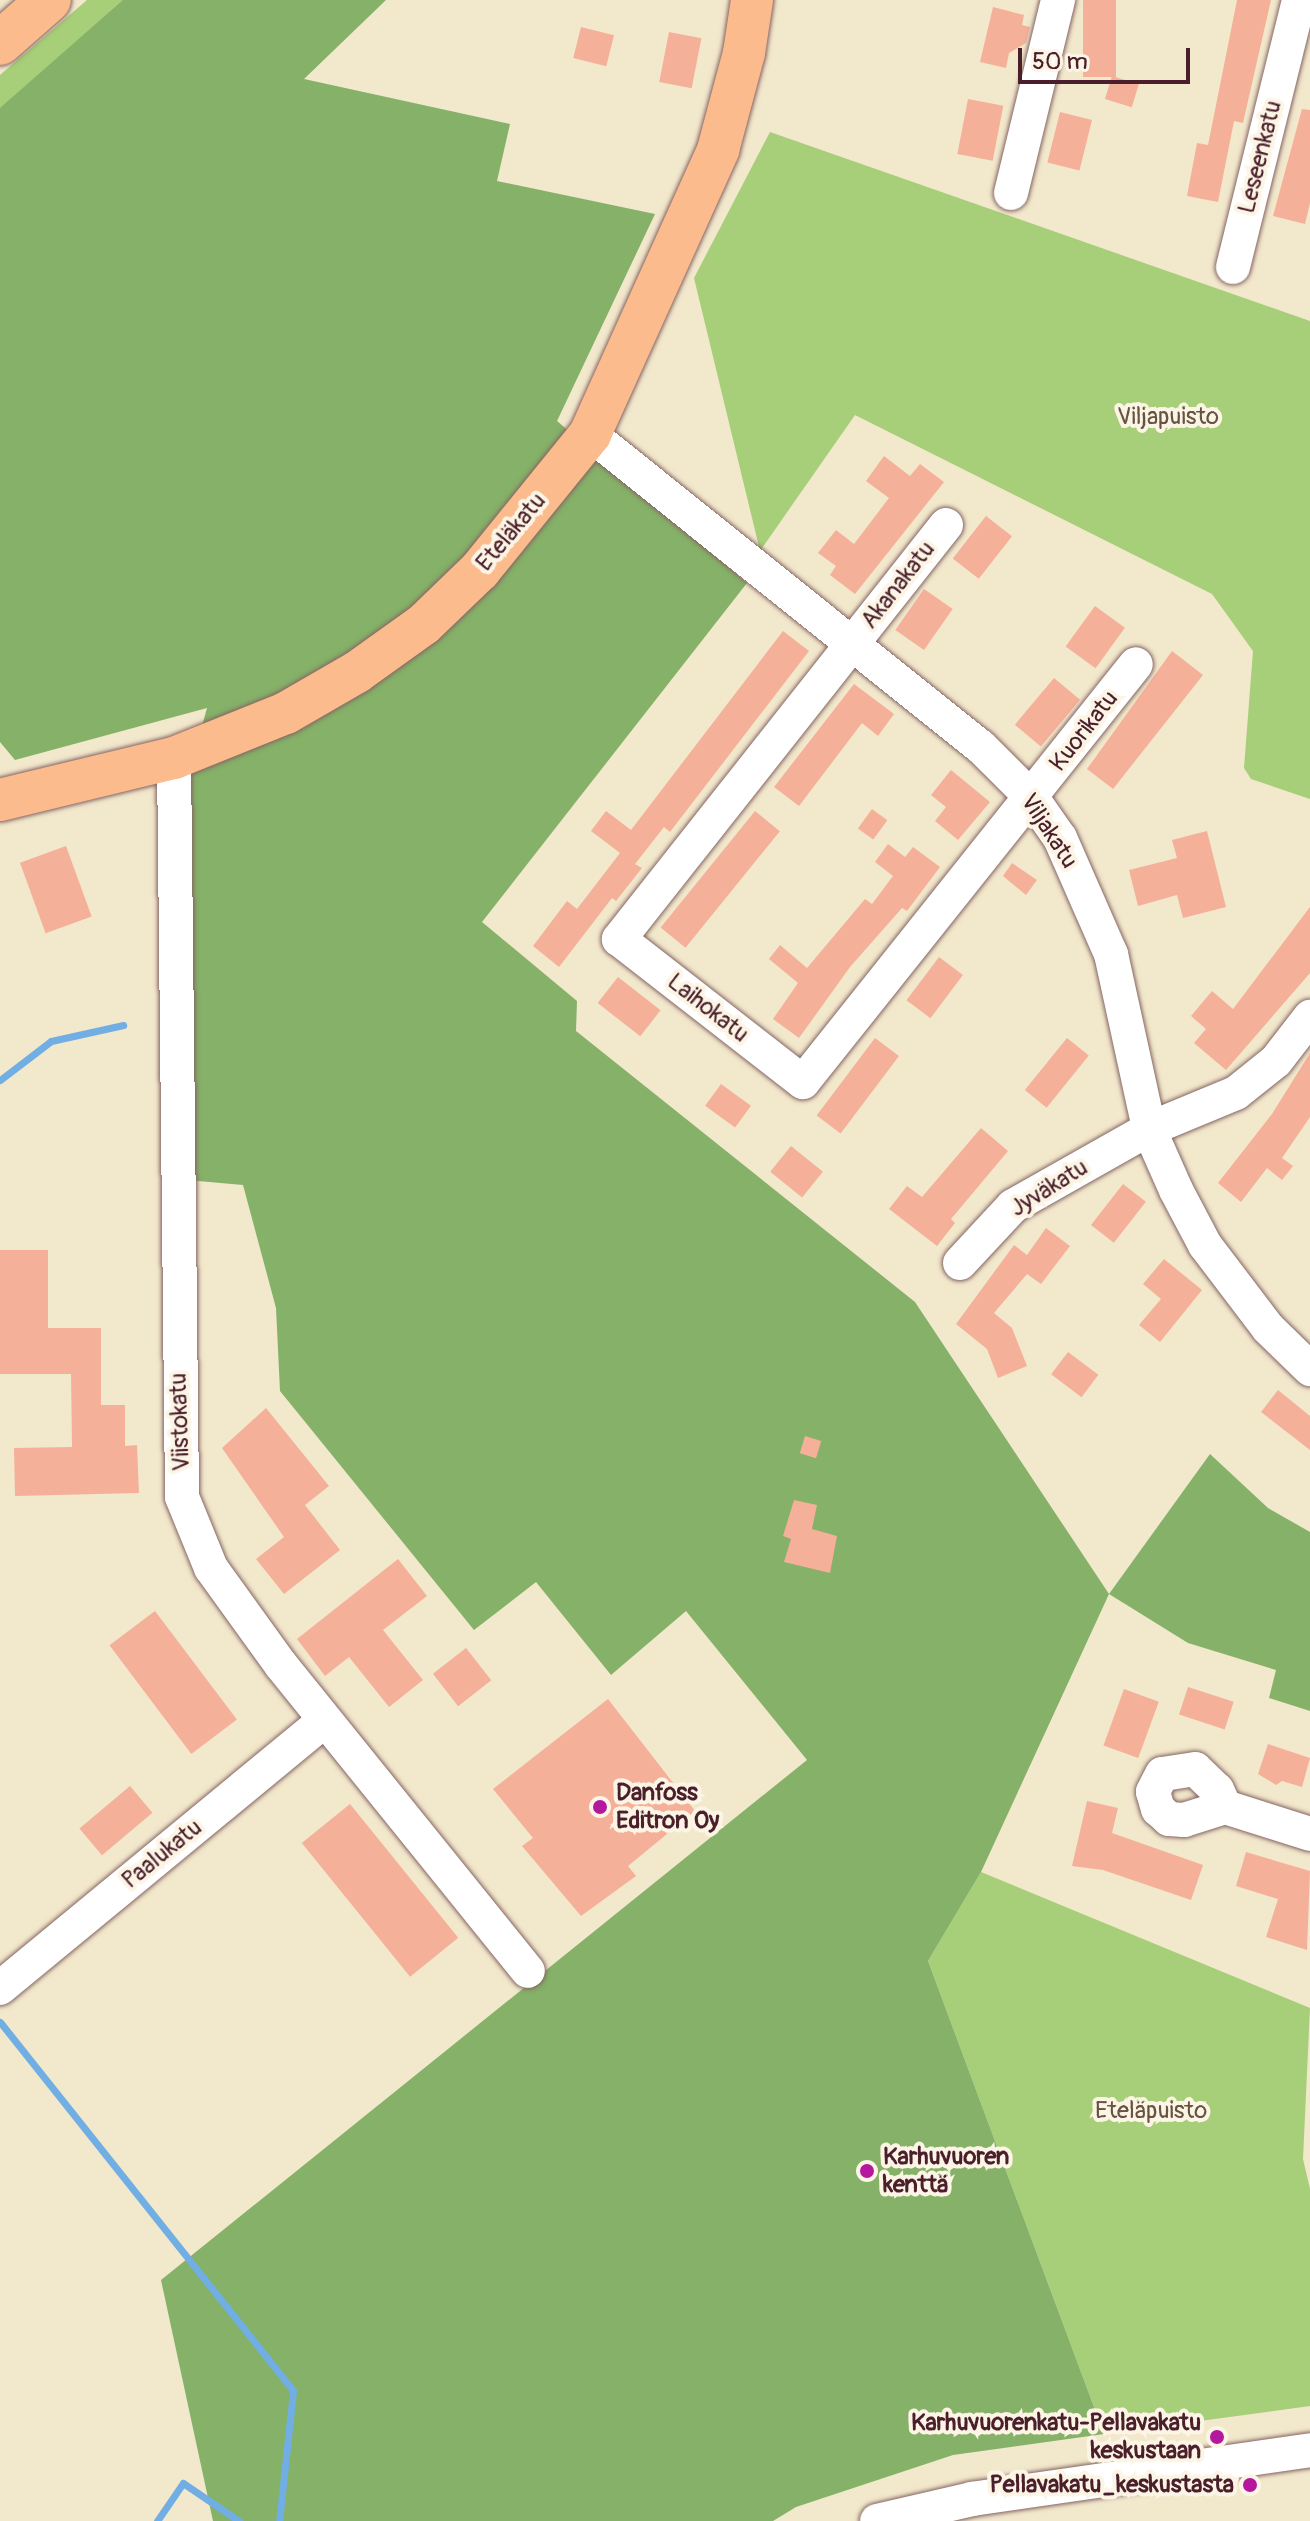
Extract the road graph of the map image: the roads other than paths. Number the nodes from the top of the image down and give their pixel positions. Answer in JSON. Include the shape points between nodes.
{"nodes":[{"id":1,"x":49,"y":0,"type":"edge"},
{"id":2,"x":752,"y":0,"type":"edge"},
{"id":3,"x":1058,"y":0,"type":"edge"},
{"id":4,"x":1299,"y":0,"type":"edge"},
{"id":5,"x":0,"y":43,"type":"edge"},
{"id":6,"x":1011,"y":193,"type":"dead end"},
{"id":7,"x":1233,"y":267,"type":"dead end"},
{"id":8,"x":590,"y":434,"type":"junction"},
{"id":9,"x":946,"y":525,"type":"dead end"},
{"id":10,"x":851,"y":646,"type":"junction"},
{"id":11,"x":1136,"y":664,"type":"dead end"},
{"id":12,"x":174,"y":758,"type":"junction"},
{"id":13,"x":1032,"y":798,"type":"junction"},
{"id":14,"x":0,"y":800,"type":"edge"},
{"id":15,"x":1310,"y":1017,"type":"edge"},
{"id":16,"x":1149,"y":1129,"type":"junction"},
{"id":17,"x":960,"y":1263,"type":"dead end"},
{"id":18,"x":1310,"y":1369,"type":"edge"},
{"id":19,"x":324,"y":1721,"type":"junction"},
{"id":20,"x":1225,"y":1807,"type":"dead end"},
{"id":21,"x":1310,"y":1834,"type":"edge"},
{"id":22,"x":528,"y":1971,"type":"dead end"},
{"id":23,"x":0,"y":1988,"type":"edge"},
{"id":24,"x":1310,"y":2450,"type":"edge"},
{"id":25,"x":877,"y":2521,"type":"edge"}],
"edges":[{"from":1,"to":5,"type":"highway"},
{"from":2,"to":8,"type":"main road","name":"Eteläkatu","via":[[718,150]]},
{"from":3,"to":6,"type":"street"},
{"from":4,"to":7,"type":"street","name":"Leseenkatu"},
{"from":8,"to":10,"type":"street","name":"Viljakatu"},
{"from":8,"to":12,"type":"main road","name":"Eteläkatu","via":[[490,559],[424,624],[357,672],[286,713]]},
{"from":9,"to":10,"type":"street","name":"Akanakatu"},
{"from":10,"to":13,"type":"street","name":"Viljakatu","via":[[980,746]]},
{"from":10,"to":13,"type":"street","name":"Laihokatu","via":[[619,939],[803,1082]]},
{"from":11,"to":13,"type":"street","name":"Kuorikatu"},
{"from":12,"to":14,"type":"main road","name":"Eteläkatu"},
{"from":12,"to":19,"type":"street","name":"Viistokatu","via":[[182,1497],[211,1568]]},
{"from":13,"to":16,"type":"street","name":"Viljakatu","via":[[1060,838],[1111,954]]},
{"from":15,"to":16,"type":"street","name":"Jyväkatu","via":[[1276,1061],[1236,1093]]},
{"from":16,"to":17,"type":"street","name":"Jyväkatu","via":[[1013,1206]]},
{"from":16,"to":18,"type":"street","name":"Viljakatu","via":[[1205,1245],[1268,1328]]},
{"from":19,"to":22,"type":"street","name":"Viistokatu"},
{"from":19,"to":23,"type":"street","name":"Paalukatu"},
{"from":20,"to":21,"type":"street"},
{"from":24,"to":25,"type":"street","via":[[972,2499]]}]}
